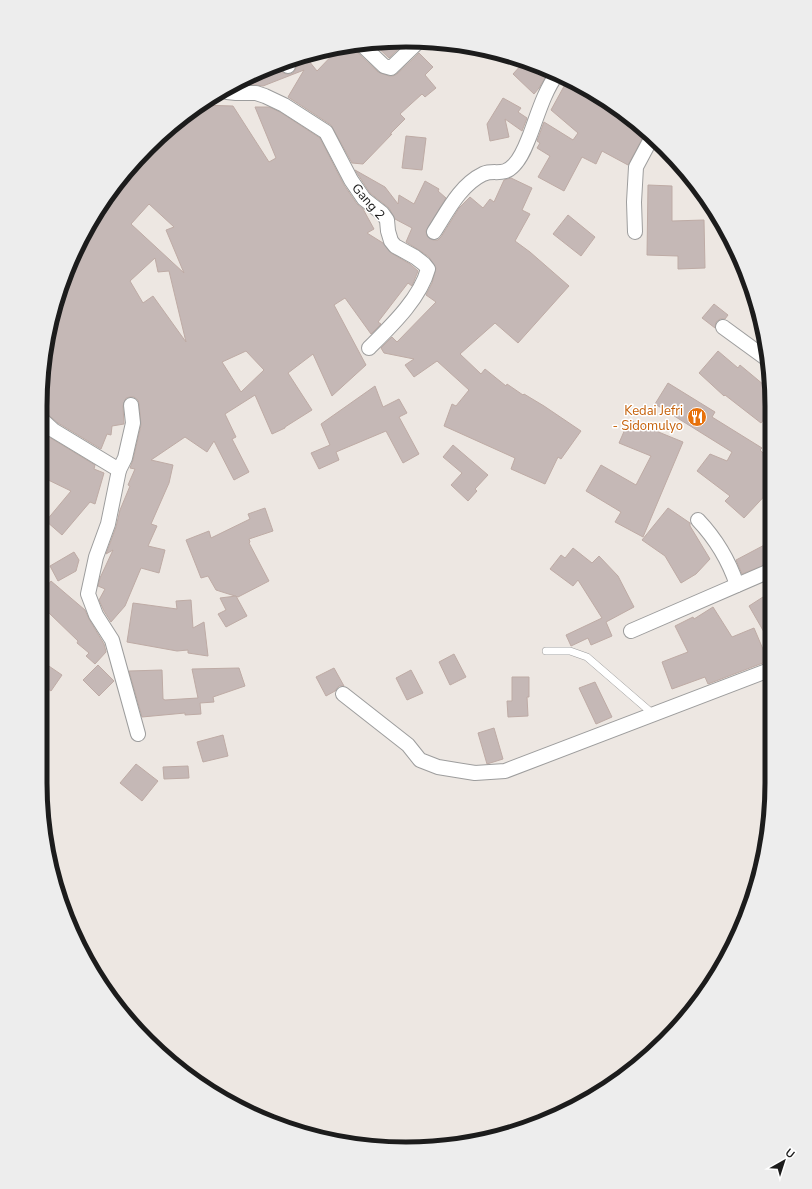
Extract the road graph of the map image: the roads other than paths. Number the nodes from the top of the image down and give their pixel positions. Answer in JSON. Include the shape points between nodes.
{"nodes":[{"id":1,"x":413,"y":47,"type":"edge"},
{"id":2,"x":367,"y":49,"type":"edge"},
{"id":3,"x":554,"y":79,"type":"edge"},
{"id":4,"x":231,"y":93,"type":"edge"},
{"id":5,"x":649,"y":142,"type":"edge"},
{"id":6,"x":434,"y":232,"type":"dead end"},
{"id":7,"x":635,"y":232,"type":"dead end"},
{"id":8,"x":723,"y":327,"type":"dead end"},
{"id":9,"x":369,"y":348,"type":"dead end"},
{"id":10,"x":761,"y":355,"type":"edge"},
{"id":11,"x":131,"y":405,"type":"dead end"},
{"id":12,"x":47,"y":424,"type":"edge"},
{"id":13,"x":119,"y":470,"type":"junction"},
{"id":14,"x":698,"y":520,"type":"dead end"},
{"id":15,"x":765,"y":573,"type":"edge"},
{"id":16,"x":738,"y":585,"type":"junction"},
{"id":17,"x":631,"y":631,"type":"dead end"},
{"id":18,"x":546,"y":651,"type":"dead end"},
{"id":19,"x":765,"y":672,"type":"edge"},
{"id":20,"x":343,"y":694,"type":"dead end"},
{"id":21,"x":653,"y":714,"type":"junction"},
{"id":22,"x":138,"y":734,"type":"dead end"}],
"edges":[{"from":1,"to":2,"type":"street","via":[[391,68],[384,66]]},
{"from":3,"to":6,"type":"street","via":[[524,149],[515,164],[502,173],[484,174],[475,179],[452,203]]},
{"from":4,"to":9,"type":"street","name":"Gang 2","via":[[256,93],[265,96],[326,132],[364,199],[387,220],[391,241],[428,269],[416,295]]},
{"from":5,"to":7,"type":"street","via":[[636,167]]},
{"from":8,"to":10,"type":"street"},
{"from":11,"to":13,"type":"street","via":[[132,423],[125,458]]},
{"from":12,"to":13,"type":"street"},
{"from":13,"to":22,"type":"street","via":[[108,524],[96,557],[88,594],[96,615],[112,640]]},
{"from":14,"to":16,"type":"street","via":[[708,530],[724,555]]},
{"from":15,"to":16,"type":"street"},
{"from":16,"to":17,"type":"street"},
{"from":18,"to":21,"type":"lane","via":[[570,651],[587,657]]},
{"from":19,"to":21,"type":"street"},
{"from":20,"to":21,"type":"street","via":[[408,745],[420,760],[438,767],[475,773],[506,771]]}]}
